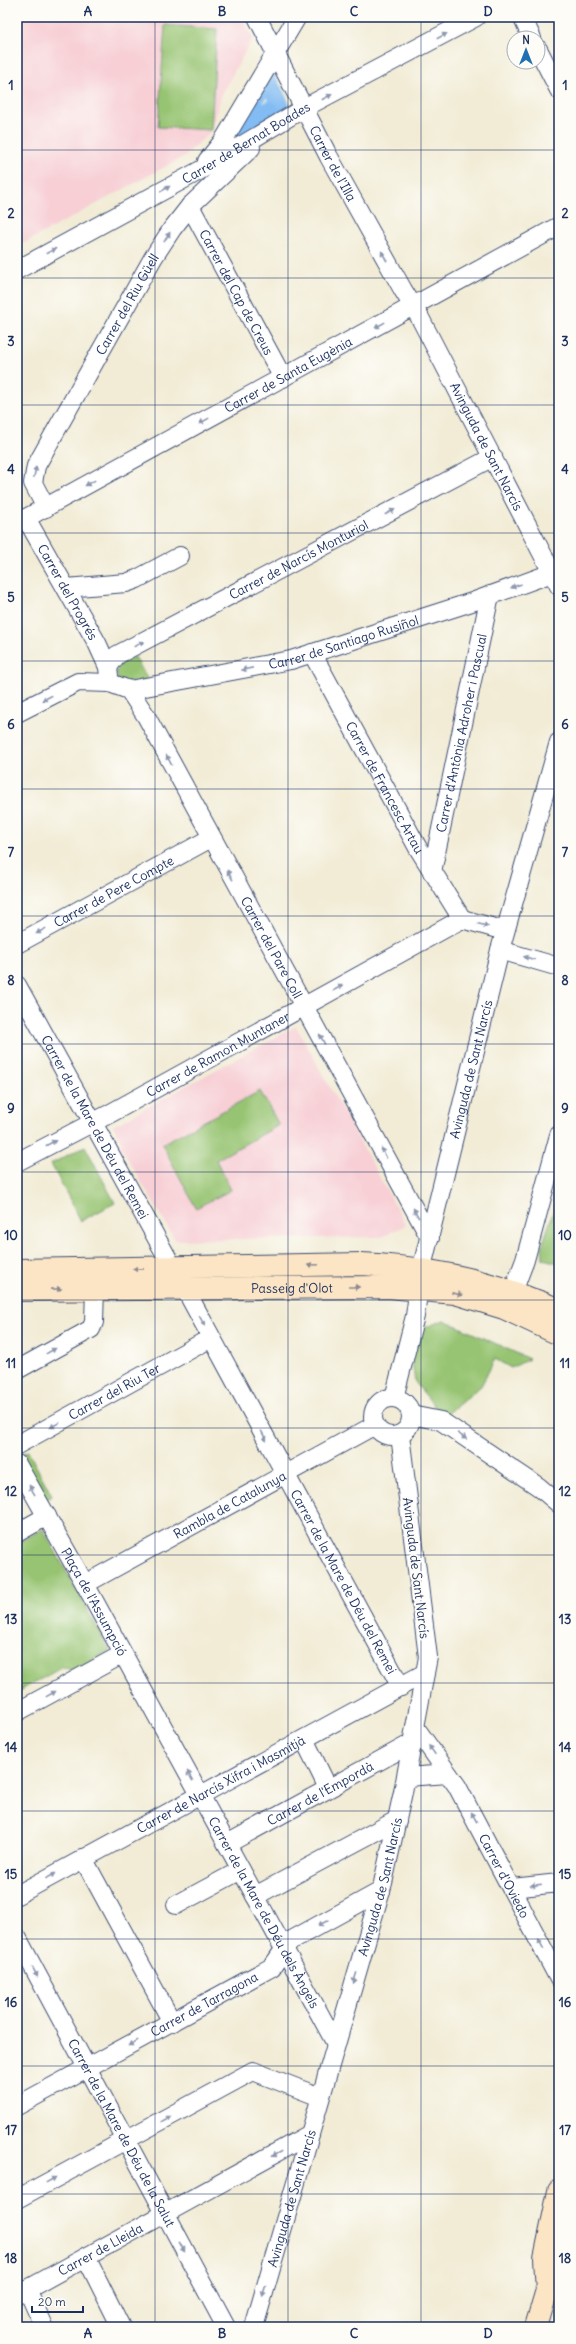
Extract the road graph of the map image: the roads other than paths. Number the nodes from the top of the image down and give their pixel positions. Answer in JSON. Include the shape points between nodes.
{"nodes":[{"id":1,"x":257,"y":17,"type":"edge"},
{"id":2,"x":297,"y":17,"type":"edge"},
{"id":3,"x":476,"y":17,"type":"edge"},
{"id":4,"x":522,"y":17,"type":"edge"},
{"id":5,"x":528,"y":30,"type":"edge"},
{"id":6,"x":276,"y":51,"type":"junction"},
{"id":7,"x":546,"y":65,"type":"edge"},
{"id":8,"x":559,"y":90,"type":"edge"},
{"id":9,"x":304,"y":108,"type":"junction"},
{"id":10,"x":272,"y":128,"type":"junction"},
{"id":11,"x":199,"y":171,"type":"junction"},
{"id":12,"x":190,"y":206,"type":"junction"},
{"id":13,"x":559,"y":226,"type":"edge"},
{"id":14,"x":17,"y":270,"type":"edge"},
{"id":15,"x":414,"y":306,"type":"junction"},
{"id":16,"x":283,"y":378,"type":"junction"},
{"id":17,"x":493,"y":457,"type":"junction"},
{"id":18,"x":46,"y":508,"type":"junction"},
{"id":19,"x":22,"y":521,"type":"edge"},
{"id":20,"x":180,"y":556,"type":"dead end"},
{"id":21,"x":556,"y":579,"type":"edge"},
{"id":22,"x":66,"y":588,"type":"junction"},
{"id":23,"x":490,"y":595,"type":"junction"},
{"id":24,"x":312,"y":653,"type":"junction"},
{"id":25,"x":109,"y":675,"type":"junction"},
{"id":26,"x":129,"y":690,"type":"junction"},
{"id":27,"x":17,"y":713,"type":"edge"},
{"id":28,"x":559,"y":742,"type":"edge"},
{"id":29,"x":211,"y":838,"type":"junction"},
{"id":30,"x":432,"y":872,"type":"junction"},
{"id":31,"x":462,"y":919,"type":"junction"},
{"id":32,"x":505,"y":931,"type":"junction"},
{"id":33,"x":17,"y":944,"type":"edge"},
{"id":34,"x":500,"y":950,"type":"junction"},
{"id":35,"x":559,"y":967,"type":"edge"},
{"id":36,"x":17,"y":985,"type":"edge"},
{"id":37,"x":304,"y":1007,"type":"junction"},
{"id":38,"x":93,"y":1122,"type":"junction"},
{"id":39,"x":559,"y":1135,"type":"edge"},
{"id":40,"x":17,"y":1162,"type":"edge"},
{"id":41,"x":430,"y":1238,"type":"junction"},
{"id":42,"x":173,"y":1268,"type":"junction"},
{"id":43,"x":17,"y":1270,"type":"edge"},
{"id":44,"x":420,"y":1280,"type":"junction"},
{"id":45,"x":184,"y":1287,"type":"junction"},
{"id":46,"x":95,"y":1289,"type":"junction"},
{"id":47,"x":17,"y":1290,"type":"edge"},
{"id":48,"x":513,"y":1292,"type":"junction"},
{"id":49,"x":559,"y":1311,"type":"edge"},
{"id":50,"x":559,"y":1334,"type":"edge"},
{"id":51,"x":211,"y":1338,"type":"junction"},
{"id":52,"x":17,"y":1370,"type":"edge"},
{"id":53,"x":394,"y":1398,"type":"junction"},
{"id":54,"x":411,"y":1415,"type":"junction"},
{"id":55,"x":375,"y":1425,"type":"junction"},
{"id":56,"x":400,"y":1435,"type":"junction"},
{"id":57,"x":17,"y":1445,"type":"edge"},
{"id":58,"x":17,"y":1464,"type":"edge"},
{"id":59,"x":285,"y":1474,"type":"junction"},
{"id":60,"x":559,"y":1504,"type":"edge"},
{"id":61,"x":47,"y":1516,"type":"junction"},
{"id":62,"x":17,"y":1532,"type":"edge"},
{"id":63,"x":85,"y":1584,"type":"junction"},
{"id":64,"x":123,"y":1654,"type":"junction"},
{"id":65,"x":425,"y":1673,"type":"junction"},
{"id":66,"x":401,"y":1687,"type":"junction"},
{"id":67,"x":17,"y":1712,"type":"edge"},
{"id":68,"x":414,"y":1735,"type":"junction"},
{"id":69,"x":304,"y":1739,"type":"junction"},
{"id":70,"x":448,"y":1774,"type":"junction"},
{"id":71,"x":406,"y":1777,"type":"junction"},
{"id":72,"x":328,"y":1788,"type":"junction"},
{"id":73,"x":200,"y":1795,"type":"junction"},
{"id":74,"x":397,"y":1820,"type":"junction"},
{"id":75,"x":227,"y":1844,"type":"junction"},
{"id":76,"x":84,"y":1858,"type":"junction"},
{"id":77,"x":241,"y":1870,"type":"junction"},
{"id":78,"x":559,"y":1883,"type":"edge"},
{"id":79,"x":512,"y":1888,"type":"junction"},
{"id":80,"x":381,"y":1891,"type":"junction"},
{"id":81,"x":17,"y":1894,"type":"edge"},
{"id":82,"x":255,"y":1896,"type":"junction"},
{"id":83,"x":176,"y":1905,"type":"dead end"},
{"id":84,"x":17,"y":1938,"type":"edge"},
{"id":85,"x":284,"y":1950,"type":"junction"},
{"id":86,"x":559,"y":1979,"type":"edge"},
{"id":87,"x":172,"y":2022,"type":"junction"},
{"id":88,"x":336,"y":2044,"type":"junction"},
{"id":89,"x":87,"y":2069,"type":"junction"},
{"id":90,"x":320,"y":2097,"type":"junction"},
{"id":91,"x":17,"y":2106,"type":"edge"},
{"id":92,"x":310,"y":2134,"type":"junction"},
{"id":93,"x":125,"y":2140,"type":"junction"},
{"id":94,"x":559,"y":2191,"type":"edge"},
{"id":95,"x":17,"y":2199,"type":"edge"},
{"id":96,"x":165,"y":2214,"type":"junction"},
{"id":97,"x":86,"y":2257,"type":"junction"},
{"id":98,"x":21,"y":2293,"type":"edge"},
{"id":99,"x":44,"y":2327,"type":"edge"},
{"id":100,"x":121,"y":2327,"type":"edge"},
{"id":101,"x":226,"y":2327,"type":"edge"},
{"id":102,"x":254,"y":2327,"type":"edge"},
{"id":103,"x":536,"y":2327,"type":"edge"}],
"edges":[{"from":1,"to":6,"type":"street","name":"Carrer de l'Illa"},
{"from":2,"to":6,"type":"street"},
{"from":9,"to":3,"type":"street","name":"Carrer de Bernat Boades","one_way":true},
{"from":4,"to":5,"type":"street"},
{"from":6,"to":9,"type":"street","name":"Carrer de l'Illa"},
{"from":6,"to":11,"type":"street","via":[[223,142]]},
{"from":7,"to":8,"type":"street"},
{"from":9,"to":10,"type":"street","name":"Carrer de Bernat Boades"},
{"from":15,"to":9,"type":"street","name":"Carrer de l'Illa","one_way":true,"via":[[332,164]]},
{"from":10,"to":11,"type":"street","name":"Carrer de Bernat Boades"},
{"from":10,"to":12,"type":"street","name":"Carrer del Riu Güell"},
{"from":14,"to":11,"type":"street","name":"Carrer de Bernat Boades","one_way":true},
{"from":12,"to":16,"type":"street","name":"Carrer del Cap de Creus"},
{"from":18,"to":12,"type":"street","name":"Carrer del Riu Güell","one_way":true,"via":[[33,483],[36,466],[153,258]]},
{"from":13,"to":15,"type":"street","name":"Carrer de Santa Eugènia"},
{"from":15,"to":16,"type":"street","name":"Carrer de Santa Eugènia","one_way":true},
{"from":15,"to":17,"type":"street","name":"Avinguda de Sant Narcís"},
{"from":16,"to":18,"type":"street","name":"Carrer de Santa Eugènia","one_way":true},
{"from":17,"to":21,"type":"street","name":"Avinguda de Sant Narcís"},
{"from":25,"to":17,"type":"street","name":"Carrer de Narcís Monturiol","one_way":true,"via":[[117,655]]},
{"from":18,"to":19,"type":"street","name":"Carrer de Santa Eugènia"},
{"from":19,"to":22,"type":"street","name":"Carrer del Progrés","via":[[44,550]]},
{"from":20,"to":22,"type":"street","via":[[137,580]]},
{"from":21,"to":23,"type":"street","name":"Carrer de Santiago Rusiñol","one_way":true},
{"from":22,"to":25,"type":"street","name":"Carrer del Progrés"},
{"from":23,"to":24,"type":"street","name":"Carrer de Santiago Rusiñol"},
{"from":23,"to":30,"type":"street","name":"Carrer d'Antònia Adroher i Pascual"},
{"from":24,"to":26,"type":"street","name":"Carrer de Santiago Rusiñol","one_way":true,"via":[[291,660]]},
{"from":24,"to":30,"type":"street","name":"Carrer de Francesc Artau"},
{"from":25,"to":26,"type":"street"},
{"from":25,"to":27,"type":"street","one_way":true,"via":[[78,682]]},
{"from":29,"to":26,"type":"street","name":"Carrer del Pare Coll","one_way":true,"via":[[146,716]]},
{"from":28,"to":32,"type":"street","name":"Avinguda de Sant Narcís"},
{"from":29,"to":33,"type":"street","name":"Carrer de Pere Compte","one_way":true},
{"from":37,"to":29,"type":"street","name":"Carrer del Pare Coll","one_way":true},
{"from":30,"to":31,"type":"street","name":"Carrer de Francesc Artau"},
{"from":31,"to":32,"type":"street","one_way":true},
{"from":37,"to":31,"type":"street","name":"Carrer de Ramon Muntaner","one_way":true},
{"from":32,"to":34,"type":"street","name":"Avinguda de Sant Narcís"},
{"from":35,"to":34,"type":"street","one_way":true},
{"from":34,"to":41,"type":"street","name":"Avinguda de Sant Narcís"},
{"from":36,"to":38,"type":"street","name":"Carrer de la Mare de Déu del Remei"},
{"from":37,"to":38,"type":"street","name":"Carrer de Ramon Muntaner"},
{"from":41,"to":37,"type":"street","name":"Carrer del Pare Coll","one_way":true},
{"from":40,"to":38,"type":"street","name":"Carrer de Ramon Muntaner","one_way":true},
{"from":38,"to":42,"type":"street","name":"Carrer de la Mare de Déu del Remei"},
{"from":39,"to":48,"type":"street","via":[[525,1260]]},
{"from":41,"to":44,"type":"street","name":"Avinguda de Sant Narcís"},
{"from":42,"to":43,"type":"main road","name":"Passeig d'Olot","one_way":true},
{"from":44,"to":42,"type":"main road","name":"Passeig d'Olot","one_way":true,"via":[[362,1264]]},
{"from":45,"to":44,"type":"main road","name":"Passeig d'Olot","one_way":true,"via":[[388,1287]]},
{"from":44,"to":48,"type":"main road","name":"Passeig d'Olot","via":[[458,1277]]},
{"from":44,"to":50,"type":"main road","name":"Passeig d'Olot","one_way":true,"via":[[504,1308]]},
{"from":44,"to":53,"type":"street","name":"Avinguda de Sant Narcís","via":[[415,1316]]},
{"from":45,"to":46,"type":"main road","name":"Passeig d'Olot"},
{"from":45,"to":51,"type":"street","name":"Carrer de la Mare de Déu del Remei","one_way":true},
{"from":47,"to":46,"type":"main road","name":"Passeig d'Olot","one_way":true},
{"from":52,"to":46,"type":"street","one_way":true,"via":[[90,1329],[94,1322]]},
{"from":48,"to":49,"type":"main road","name":"Passeig d'Olot"},
{"from":51,"to":57,"type":"street","name":"Carrer del Riu Ter","one_way":true},
{"from":51,"to":59,"type":"street","name":"Carrer de la Mare de Déu del Remei","one_way":true},
{"from":53,"to":54,"type":"street","via":[[406,1404]]},
{"from":53,"to":55,"type":"street","via":[[386,1399],[376,1406],[373,1414]]},
{"from":54,"to":56,"type":"street","via":[[408,1428]]},
{"from":54,"to":60,"type":"street","one_way":true,"via":[[441,1421],[539,1487]]},
{"from":55,"to":56,"type":"street","via":[[385,1435]]},
{"from":55,"to":59,"type":"street","name":"Rambla de Catalunya"},
{"from":56,"to":65,"type":"street","name":"Avinguda de Sant Narcís","via":[[428,1657]]},
{"from":61,"to":58,"type":"street","one_way":true},
{"from":59,"to":63,"type":"street","name":"Rambla de Catalunya"},
{"from":59,"to":66,"type":"street","name":"Carrer de la Mare de Déu del Remei"},
{"from":61,"to":62,"type":"street"},
{"from":61,"to":63,"type":"street","name":"Plaça de l'Assumpció"},
{"from":63,"to":64,"type":"street","name":"Plaça de l'Assumpció"},
{"from":67,"to":64,"type":"street","name":"Plaça de l'Assumpció","one_way":true},
{"from":73,"to":64,"type":"street","name":"Carrer de la Mare de Déu dels Àngels","one_way":true},
{"from":65,"to":66,"type":"street","name":"Carrer de Narcís Xifra i Masmitjà"},
{"from":65,"to":68,"type":"street","name":"Avinguda de Sant Narcís"},
{"from":66,"to":69,"type":"street","name":"Carrer de Narcís Xifra i Masmitjà"},
{"from":70,"to":68,"type":"street","name":"Carrer d'Oviedo","one_way":true},
{"from":68,"to":71,"type":"street","name":"Avinguda de Sant Narcís"},
{"from":68,"to":72,"type":"street","name":"Carrer de l'Empordà"},
{"from":69,"to":72,"type":"street"},
{"from":69,"to":73,"type":"street","name":"Carrer de Narcís Xifra i Masmitjà"},
{"from":70,"to":71,"type":"street"},
{"from":79,"to":70,"type":"street","name":"Carrer d'Oviedo","one_way":true},
{"from":71,"to":74,"type":"street","name":"Avinguda de Sant Narcís"},
{"from":72,"to":75,"type":"street","name":"Carrer de l'Empordà"},
{"from":73,"to":75,"type":"street","name":"Carrer de la Mare de Déu dels Àngels"},
{"from":73,"to":76,"type":"street","name":"Carrer de Narcís Xifra i Masmitjà"},
{"from":74,"to":80,"type":"street","name":"Avinguda de Sant Narcís"},
{"from":74,"to":82,"type":"street"},
{"from":75,"to":77,"type":"street","name":"Carrer de la Mare de Déu dels Àngels"},
{"from":81,"to":76,"type":"street","name":"Carrer de Narcís Xifra i Masmitjà","one_way":true},
{"from":76,"to":87,"type":"street"},
{"from":77,"to":82,"type":"street","name":"Carrer de la Mare de Déu dels Àngels"},
{"from":77,"to":83,"type":"street"},
{"from":78,"to":79,"type":"street","one_way":true},
{"from":86,"to":79,"type":"street","name":"Carrer d'Oviedo","one_way":true},
{"from":80,"to":85,"type":"street","name":"Carrer de Tarragona","one_way":true,"via":[[290,1941]]},
{"from":80,"to":88,"type":"street","name":"Avinguda de Sant Narcís","one_way":true},
{"from":82,"to":85,"type":"street","name":"Carrer de la Mare de Déu dels Àngels"},
{"from":84,"to":89,"type":"street","name":"Carrer de la Mare de Déu de la Salut","one_way":true},
{"from":85,"to":87,"type":"street","name":"Carrer de Tarragona","via":[[272,1967]]},
{"from":85,"to":88,"type":"street","name":"Carrer de la Mare de Déu dels Àngels"},
{"from":87,"to":89,"type":"street","name":"Carrer de Tarragona","one_way":true},
{"from":88,"to":90,"type":"street","name":"Avinguda de Sant Narcís"},
{"from":89,"to":91,"type":"street","name":"Carrer de Tarragona"},
{"from":89,"to":93,"type":"street","name":"Carrer de la Mare de Déu de la Salut"},
{"from":90,"to":92,"type":"street","name":"Avinguda de Sant Narcís"},
{"from":93,"to":90,"type":"street","one_way":true,"via":[[252,2072]]},
{"from":92,"to":96,"type":"street","name":"Carrer de Lleida","one_way":true},
{"from":92,"to":102,"type":"street","name":"Avinguda de Sant Narcís","one_way":true},
{"from":95,"to":93,"type":"street","one_way":true},
{"from":93,"to":96,"type":"street","name":"Carrer de la Mare de Déu de la Salut"},
{"from":94,"to":103,"type":"main road","via":[[545,2258],[547,2290]]},
{"from":96,"to":97,"type":"street","name":"Carrer de Lleida"},
{"from":96,"to":101,"type":"street","name":"Carrer de la Mare de Déu de la Salut","one_way":true},
{"from":97,"to":98,"type":"street","name":"Carrer de Lleida"},
{"from":97,"to":100,"type":"street"},
{"from":98,"to":99,"type":"street"}]}
